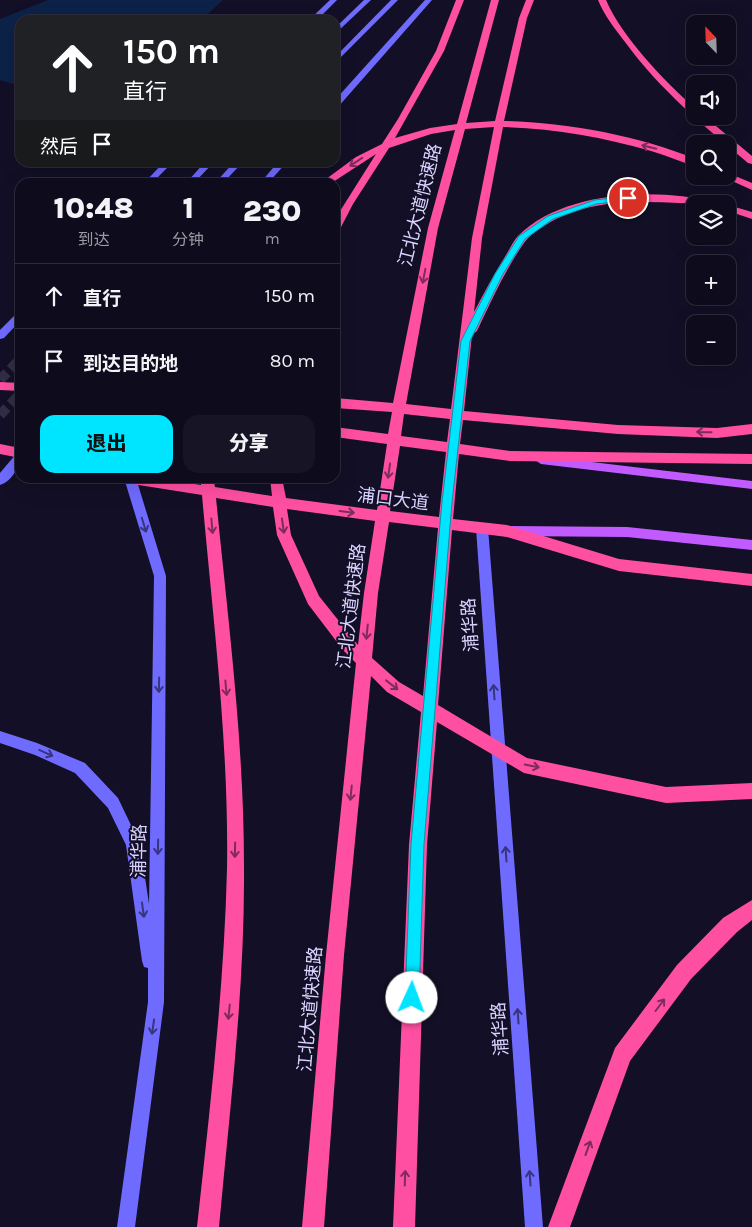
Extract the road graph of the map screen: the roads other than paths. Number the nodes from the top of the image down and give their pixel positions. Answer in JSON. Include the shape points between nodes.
{"nodes":[{"id":1,"x":334,"y":0,"type":"edge"},
{"id":2,"x":368,"y":0,"type":"edge"},
{"id":3,"x":395,"y":0,"type":"edge"},
{"id":4,"x":429,"y":0,"type":"edge"},
{"id":5,"x":460,"y":0,"type":"edge"},
{"id":6,"x":495,"y":0,"type":"edge"},
{"id":7,"x":530,"y":0,"type":"edge"},
{"id":8,"x":602,"y":0,"type":"edge"},
{"id":9,"x":318,"y":15,"type":"edge"},
{"id":10,"x":340,"y":27,"type":"edge"},
{"id":11,"x":340,"y":56,"type":"edge"},
{"id":12,"x":340,"y":99,"type":"edge"},
{"id":13,"x":686,"y":106,"type":"edge"},
{"id":14,"x":709,"y":125,"type":"edge"},
{"id":15,"x":686,"y":160,"type":"edge"},
{"id":16,"x":752,"y":161,"type":"edge"},
{"id":17,"x":164,"y":167,"type":"edge"},
{"id":18,"x":205,"y":167,"type":"edge"},
{"id":19,"x":234,"y":167,"type":"edge"},
{"id":20,"x":278,"y":167,"type":"edge"},
{"id":21,"x":154,"y":178,"type":"edge"},
{"id":22,"x":195,"y":178,"type":"edge"},
{"id":23,"x":224,"y":178,"type":"edge"},
{"id":24,"x":269,"y":178,"type":"edge"},
{"id":25,"x":333,"y":178,"type":"edge"},
{"id":26,"x":736,"y":180,"type":"edge"},
{"id":27,"x":752,"y":187,"type":"edge"},
{"id":28,"x":686,"y":201,"type":"edge"},
{"id":29,"x":736,"y":211,"type":"edge"},
{"id":30,"x":752,"y":216,"type":"edge"},
{"id":31,"x":340,"y":219,"type":"edge"},
{"id":32,"x":15,"y":320,"type":"edge"},
{"id":33,"x":0,"y":336,"type":"edge"},
{"id":34,"x":465,"y":341,"type":"junction"},
{"id":35,"x":0,"y":386,"type":"edge"},
{"id":36,"x":15,"y":387,"type":"edge"},
{"id":37,"x":340,"y":404,"type":"edge"},
{"id":38,"x":752,"y":429,"type":"edge"},
{"id":39,"x":340,"y":433,"type":"edge"},
{"id":40,"x":0,"y":449,"type":"edge"},
{"id":41,"x":15,"y":452,"type":"edge"},
{"id":42,"x":510,"y":456,"type":"junction"},
{"id":43,"x":752,"y":459,"type":"edge"},
{"id":44,"x":15,"y":463,"type":"edge"},
{"id":45,"x":0,"y":481,"type":"edge"},
{"id":46,"x":130,"y":483,"type":"edge"},
{"id":47,"x":159,"y":483,"type":"edge"},
{"id":48,"x":208,"y":483,"type":"edge"},
{"id":49,"x":277,"y":483,"type":"edge"},
{"id":50,"x":752,"y":484,"type":"edge"},
{"id":51,"x":482,"y":528,"type":"junction"},
{"id":52,"x":507,"y":531,"type":"junction"},
{"id":53,"x":752,"y":546,"type":"edge"},
{"id":54,"x":752,"y":580,"type":"edge"},
{"id":55,"x":0,"y":737,"type":"edge"},
{"id":56,"x":752,"y":791,"type":"edge"},
{"id":57,"x":752,"y":909,"type":"edge"},
{"id":58,"x":156,"y":1002,"type":"junction"},
{"id":59,"x":126,"y":1227,"type":"edge"},
{"id":60,"x":208,"y":1227,"type":"edge"},
{"id":61,"x":313,"y":1227,"type":"edge"},
{"id":62,"x":404,"y":1227,"type":"edge"},
{"id":63,"x":534,"y":1227,"type":"edge"},
{"id":64,"x":559,"y":1227,"type":"edge"}],
"edges":[{"from":1,"to":9,"type":"street"},
{"from":2,"to":10,"type":"street"},
{"from":3,"to":11,"type":"street"},
{"from":4,"to":12,"type":"street"},
{"from":5,"to":31,"type":"highway","via":[[440,51],[408,110]]},
{"from":6,"to":61,"type":"highway","name":"江北大道快速路","one_way":true,"via":[[433,228],[400,400],[371,593],[335,955]]},
{"from":7,"to":34,"type":"highway","via":[[506,88],[477,238]]},
{"from":8,"to":13,"type":"highway","via":[[631,46]]},
{"from":14,"to":16,"type":"highway"},
{"from":15,"to":25,"type":"highway","one_way":true,"via":[[659,149],[562,127],[528,123],[484,124],[414,136],[371,152]]},
{"from":17,"to":21,"type":"street"},
{"from":18,"to":22,"type":"street"},
{"from":19,"to":23,"type":"street"},
{"from":20,"to":24,"type":"street"},
{"from":26,"to":27,"type":"highway"},
{"from":28,"to":34,"type":"highway","via":[[644,196],[595,202],[550,217],[522,238],[499,274]]},
{"from":29,"to":30,"type":"highway"},
{"from":32,"to":33,"type":"street"},
{"from":62,"to":34,"type":"highway","one_way":true,"via":[[418,844],[447,502]]},
{"from":35,"to":36,"type":"highway"},
{"from":38,"to":37,"type":"highway","one_way":true,"via":[[709,432],[616,429]]},
{"from":39,"to":42,"type":"highway"},
{"from":40,"to":41,"type":"highway"},
{"from":42,"to":43,"type":"highway"},
{"from":42,"to":50,"type":"main road"},
{"from":44,"to":45,"type":"street"},
{"from":46,"to":58,"type":"street","name":"浦华路","one_way":true,"via":[[160,576]]},
{"from":47,"to":51,"type":"highway","name":"浦口大道","one_way":true,"via":[[315,508]]},
{"from":48,"to":60,"type":"highway","one_way":true,"via":[[235,817],[232,981]]},
{"from":49,"to":56,"type":"highway","one_way":true,"via":[[284,535],[313,600],[348,645],[393,687],[524,764],[666,795]]},
{"from":51,"to":52,"type":"highway","name":"浦口大道"},
{"from":63,"to":51,"type":"street","name":"浦华路","one_way":true},
{"from":52,"to":53,"type":"main road","name":"浦口大道","via":[[627,532]]},
{"from":52,"to":54,"type":"highway","name":"浦口大道","via":[[619,565]]},
{"from":55,"to":58,"type":"street","one_way":true,"via":[[80,768],[113,803],[133,844]]},
{"from":64,"to":57,"type":"highway","one_way":true,"via":[[622,1055],[684,972],[730,924]]},
{"from":58,"to":59,"type":"street","name":"浦华路","one_way":true}]}
